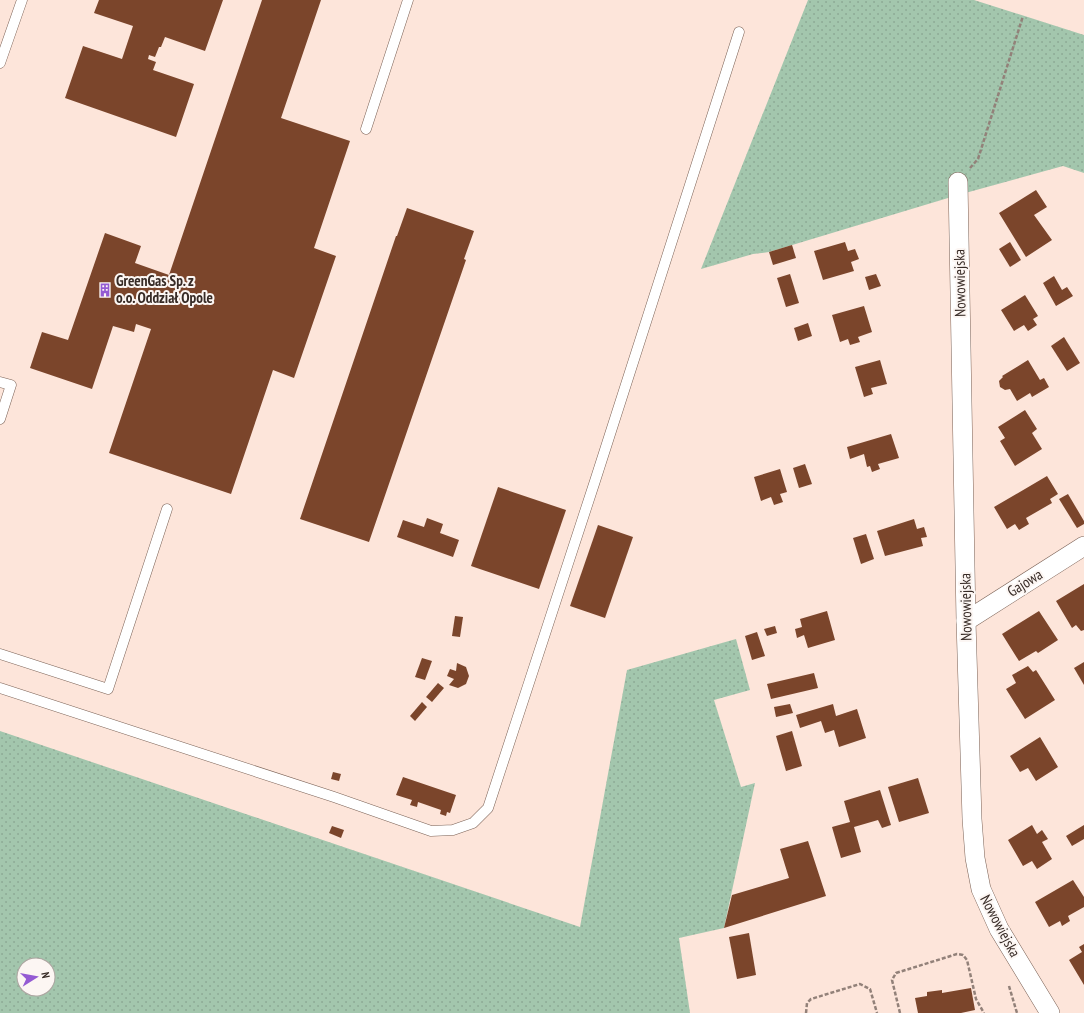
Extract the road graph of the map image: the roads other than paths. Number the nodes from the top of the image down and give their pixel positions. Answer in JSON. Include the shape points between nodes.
{"nodes":[{"id":1,"x":22,"y":0,"type":"edge"},
{"id":2,"x":408,"y":0,"type":"edge"},
{"id":3,"x":739,"y":32,"type":"dead end"},
{"id":4,"x":0,"y":63,"type":"edge"},
{"id":5,"x":366,"y":128,"type":"dead end"},
{"id":6,"x":958,"y":182,"type":"road end"},
{"id":7,"x":0,"y":382,"type":"edge"},
{"id":8,"x":0,"y":419,"type":"edge"},
{"id":9,"x":167,"y":510,"type":"dead end"},
{"id":10,"x":1084,"y":546,"type":"edge"},
{"id":11,"x":966,"y":621,"type":"junction"},
{"id":12,"x":0,"y":654,"type":"edge"},
{"id":13,"x":0,"y":688,"type":"edge"},
{"id":14,"x":1050,"y":1013,"type":"edge"}],
"edges":[{"from":1,"to":4,"type":"lane"},
{"from":2,"to":5,"type":"lane"},
{"from":3,"to":13,"type":"lane","via":[[488,808],[473,823],[453,830],[431,831]]},
{"from":6,"to":11,"type":"street","name":"Nowowiejska"},
{"from":7,"to":8,"type":"lane","via":[[12,386]]},
{"from":9,"to":12,"type":"lane","via":[[108,689]]},
{"from":10,"to":11,"type":"street","name":"Gajowa"},
{"from":11,"to":14,"type":"street","name":"Nowowiejska","via":[[972,819],[981,889],[999,929]]}]}
